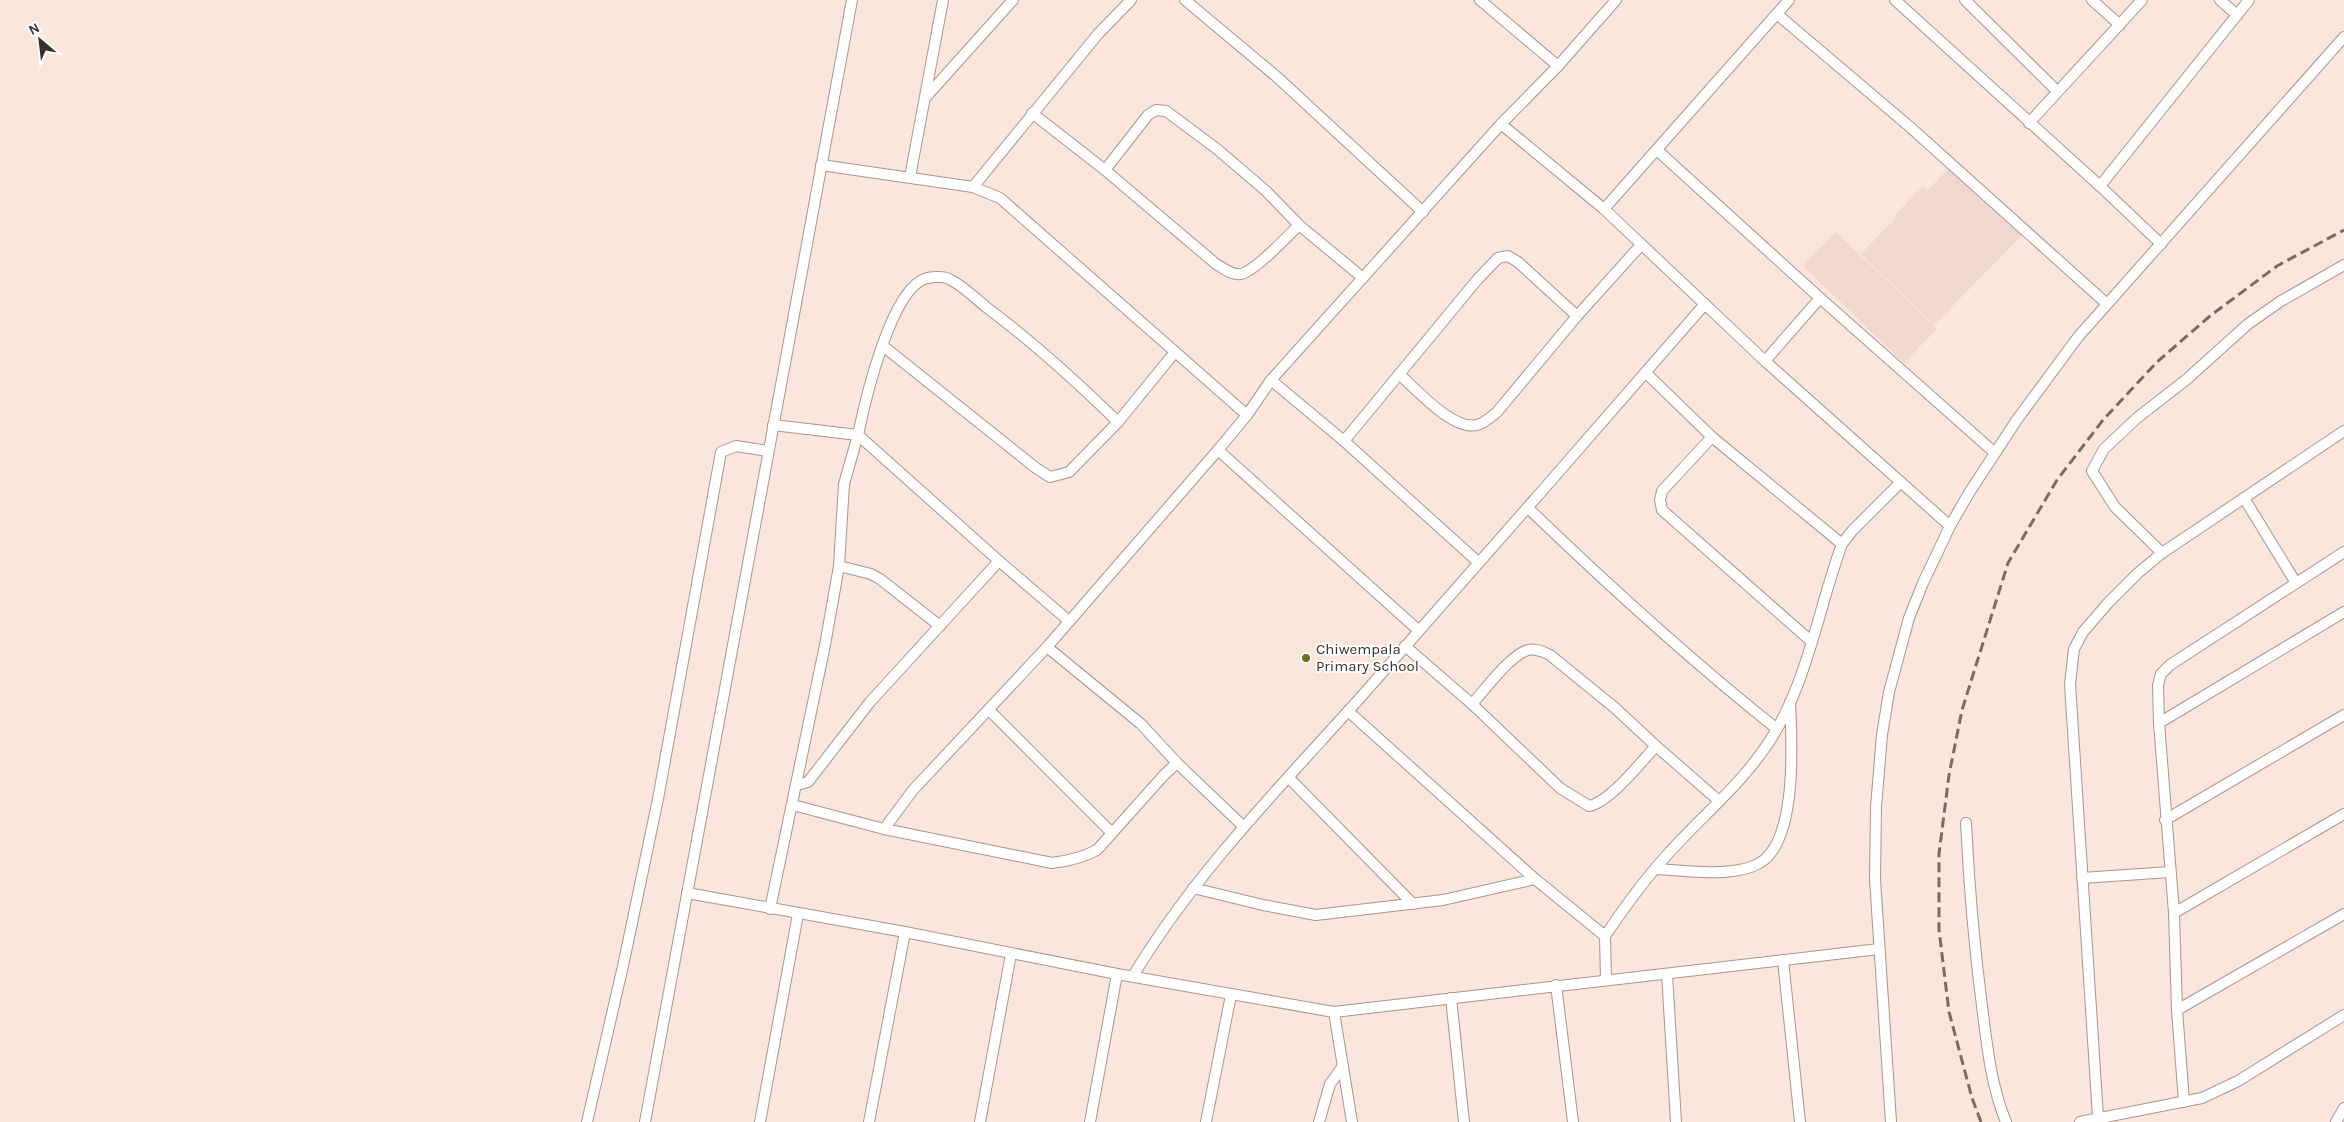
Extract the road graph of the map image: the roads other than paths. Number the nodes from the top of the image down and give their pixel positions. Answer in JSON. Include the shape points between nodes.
{"nodes":[{"id":1,"x":852,"y":0,"type":"edge"},
{"id":2,"x":943,"y":0,"type":"edge"},
{"id":3,"x":1013,"y":0,"type":"edge"},
{"id":4,"x":1131,"y":0,"type":"edge"},
{"id":5,"x":1185,"y":0,"type":"edge"},
{"id":6,"x":1480,"y":0,"type":"edge"},
{"id":7,"x":1616,"y":0,"type":"edge"},
{"id":8,"x":1789,"y":0,"type":"edge"},
{"id":9,"x":1895,"y":0,"type":"edge"},
{"id":10,"x":1965,"y":0,"type":"edge"},
{"id":11,"x":2092,"y":0,"type":"edge"},
{"id":12,"x":2142,"y":0,"type":"edge"},
{"id":13,"x":2220,"y":0,"type":"edge"},
{"id":14,"x":2248,"y":0,"type":"edge"},
{"id":15,"x":1777,"y":14,"type":"junction"},
{"id":16,"x":2237,"y":15,"type":"junction"},
{"id":17,"x":2120,"y":25,"type":"junction"},
{"id":18,"x":2344,"y":37,"type":"edge"},
{"id":19,"x":1558,"y":66,"type":"junction"},
{"id":20,"x":2057,"y":91,"type":"junction"},
{"id":21,"x":926,"y":98,"type":"junction"},
{"id":22,"x":1032,"y":113,"type":"junction"},
{"id":23,"x":2029,"y":123,"type":"junction"},
{"id":24,"x":1501,"y":124,"type":"junction"},
{"id":25,"x":1658,"y":151,"type":"junction"},
{"id":26,"x":821,"y":164,"type":"junction"},
{"id":27,"x":1105,"y":170,"type":"junction"},
{"id":28,"x":910,"y":177,"type":"junction"},
{"id":29,"x":973,"y":186,"type":"junction"},
{"id":30,"x":2100,"y":186,"type":"junction"},
{"id":31,"x":1604,"y":209,"type":"junction"},
{"id":32,"x":1422,"y":212,"type":"junction"},
{"id":33,"x":1299,"y":225,"type":"junction"},
{"id":34,"x":1641,"y":244,"type":"junction"},
{"id":35,"x":2161,"y":244,"type":"junction"},
{"id":36,"x":2344,"y":265,"type":"edge"},
{"id":37,"x":1363,"y":278,"type":"junction"},
{"id":38,"x":1820,"y":298,"type":"junction"},
{"id":39,"x":1706,"y":304,"type":"junction"},
{"id":40,"x":2107,"y":304,"type":"junction"},
{"id":41,"x":1577,"y":316,"type":"junction"},
{"id":42,"x":883,"y":346,"type":"junction"},
{"id":43,"x":1175,"y":352,"type":"junction"},
{"id":44,"x":1765,"y":361,"type":"junction"},
{"id":45,"x":1646,"y":373,"type":"junction"},
{"id":46,"x":1400,"y":374,"type":"junction"},
{"id":47,"x":1271,"y":380,"type":"junction"},
{"id":48,"x":1247,"y":415,"type":"junction"},
{"id":49,"x":1118,"y":422,"type":"junction"},
{"id":50,"x":774,"y":424,"type":"junction"},
{"id":51,"x":2344,"y":431,"type":"edge"},
{"id":52,"x":858,"y":434,"type":"junction"},
{"id":53,"x":1712,"y":437,"type":"junction"},
{"id":54,"x":1344,"y":441,"type":"junction"},
{"id":55,"x":1218,"y":450,"type":"junction"},
{"id":56,"x":768,"y":451,"type":"junction"},
{"id":57,"x":1995,"y":453,"type":"junction"},
{"id":58,"x":1901,"y":482,"type":"junction"},
{"id":59,"x":2244,"y":498,"type":"junction"},
{"id":60,"x":1528,"y":508,"type":"junction"},
{"id":61,"x":1950,"y":526,"type":"junction"},
{"id":62,"x":1842,"y":544,"type":"junction"},
{"id":63,"x":2344,"y":552,"type":"edge"},
{"id":64,"x":2162,"y":553,"type":"junction"},
{"id":65,"x":999,"y":561,"type":"junction"},
{"id":66,"x":1478,"y":562,"type":"junction"},
{"id":67,"x":839,"y":566,"type":"junction"},
{"id":68,"x":2296,"y":583,"type":"junction"},
{"id":69,"x":2344,"y":612,"type":"edge"},
{"id":70,"x":1069,"y":621,"type":"junction"},
{"id":71,"x":940,"y":626,"type":"junction"},
{"id":72,"x":1418,"y":630,"type":"junction"},
{"id":73,"x":1812,"y":642,"type":"junction"},
{"id":74,"x":1405,"y":646,"type":"junction"},
{"id":75,"x":1048,"y":647,"type":"junction"},
{"id":76,"x":1790,"y":701,"type":"junction"},
{"id":77,"x":1472,"y":704,"type":"junction"},
{"id":78,"x":989,"y":710,"type":"junction"},
{"id":79,"x":1348,"y":711,"type":"junction"},
{"id":80,"x":2344,"y":715,"type":"edge"},
{"id":81,"x":2159,"y":723,"type":"junction"},
{"id":82,"x":1777,"y":729,"type":"junction"},
{"id":83,"x":1656,"y":746,"type":"junction"},
{"id":84,"x":1177,"y":763,"type":"junction"},
{"id":85,"x":1290,"y":778,"type":"junction"},
{"id":86,"x":797,"y":785,"type":"junction"},
{"id":87,"x":1720,"y":801,"type":"junction"},
{"id":88,"x":793,"y":805,"type":"junction"},
{"id":89,"x":2344,"y":814,"type":"edge"},
{"id":90,"x":2165,"y":820,"type":"junction"},
{"id":91,"x":1966,"y":823,"type":"dead end"},
{"id":92,"x":1244,"y":827,"type":"junction"},
{"id":93,"x":884,"y":829,"type":"junction"},
{"id":94,"x":1112,"y":834,"type":"junction"},
{"id":95,"x":1655,"y":869,"type":"junction"},
{"id":96,"x":2170,"y":872,"type":"junction"},
{"id":97,"x":2082,"y":878,"type":"junction"},
{"id":98,"x":1535,"y":879,"type":"junction"},
{"id":99,"x":1193,"y":888,"type":"junction"},
{"id":100,"x":686,"y":893,"type":"junction"},
{"id":101,"x":1413,"y":904,"type":"junction"},
{"id":102,"x":770,"y":909,"type":"junction"},
{"id":103,"x":2174,"y":913,"type":"junction"},
{"id":104,"x":798,"y":914,"type":"junction"},
{"id":105,"x":2344,"y":914,"type":"edge"},
{"id":106,"x":905,"y":932,"type":"junction"},
{"id":107,"x":1605,"y":936,"type":"junction"},
{"id":108,"x":1878,"y":949,"type":"junction"},
{"id":109,"x":1011,"y":954,"type":"junction"},
{"id":110,"x":1783,"y":960,"type":"junction"},
{"id":111,"x":1117,"y":974,"type":"junction"},
{"id":112,"x":1667,"y":974,"type":"junction"},
{"id":113,"x":1133,"y":976,"type":"junction"},
{"id":114,"x":1606,"y":980,"type":"junction"},
{"id":115,"x":1556,"y":985,"type":"junction"},
{"id":116,"x":1231,"y":995,"type":"junction"},
{"id":117,"x":1450,"y":998,"type":"junction"},
{"id":118,"x":2177,"y":1010,"type":"junction"},
{"id":119,"x":1334,"y":1012,"type":"junction"},
{"id":120,"x":2344,"y":1015,"type":"edge"},
{"id":121,"x":1343,"y":1066,"type":"junction"},
{"id":122,"x":2184,"y":1102,"type":"junction"},
{"id":123,"x":2344,"y":1108,"type":"edge"},
{"id":124,"x":2098,"y":1117,"type":"junction"},
{"id":125,"x":1891,"y":1121,"type":"edge"},
{"id":126,"x":587,"y":1122,"type":"edge"},
{"id":127,"x":645,"y":1122,"type":"edge"},
{"id":128,"x":760,"y":1122,"type":"edge"},
{"id":129,"x":869,"y":1122,"type":"edge"},
{"id":130,"x":980,"y":1122,"type":"edge"},
{"id":131,"x":1090,"y":1122,"type":"edge"},
{"id":132,"x":1206,"y":1122,"type":"edge"},
{"id":133,"x":1319,"y":1122,"type":"edge"},
{"id":134,"x":1352,"y":1122,"type":"edge"},
{"id":135,"x":1464,"y":1122,"type":"edge"},
{"id":136,"x":1573,"y":1122,"type":"edge"},
{"id":137,"x":1676,"y":1122,"type":"edge"},
{"id":138,"x":1800,"y":1122,"type":"edge"},
{"id":139,"x":2006,"y":1122,"type":"edge"},
{"id":140,"x":2080,"y":1122,"type":"edge"},
{"id":141,"x":2336,"y":1122,"type":"edge"}],
"edges":[{"from":1,"to":26,"type":"street"},
{"from":2,"to":21,"type":"street"},
{"from":3,"to":21,"type":"street"},
{"from":4,"to":22,"type":"street"},
{"from":5,"to":32,"type":"street","via":[[1277,77]]},
{"from":6,"to":19,"type":"street"},
{"from":7,"to":19,"type":"street"},
{"from":8,"to":15,"type":"street"},
{"from":9,"to":23,"type":"street"},
{"from":10,"to":20,"type":"street"},
{"from":11,"to":17,"type":"street"},
{"from":12,"to":17,"type":"street"},
{"from":13,"to":16,"type":"street"},
{"from":14,"to":16,"type":"street"},
{"from":15,"to":25,"type":"street"},
{"from":15,"to":40,"type":"street","via":[[1910,127]]},
{"from":16,"to":30,"type":"street"},
{"from":17,"to":20,"type":"street"},
{"from":18,"to":35,"type":"street"},
{"from":19,"to":24,"type":"street"},
{"from":20,"to":23,"type":"street"},
{"from":21,"to":28,"type":"street"},
{"from":22,"to":27,"type":"street"},
{"from":22,"to":29,"type":"street"},
{"from":23,"to":30,"type":"street"},
{"from":24,"to":31,"type":"street"},
{"from":24,"to":32,"type":"street"},
{"from":25,"to":31,"type":"street"},
{"from":25,"to":38,"type":"street"},
{"from":26,"to":28,"type":"street"},
{"from":26,"to":50,"type":"street"},
{"from":27,"to":33,"type":"street","via":[[1216,264],[1234,274],[1250,270]]},
{"from":27,"to":33,"type":"street","via":[[1148,115],[1156,110],[1166,111],[1217,149]]},
{"from":28,"to":29,"type":"street"},
{"from":29,"to":43,"type":"street","via":[[1000,198]]},
{"from":30,"to":35,"type":"street"},
{"from":31,"to":34,"type":"street"},
{"from":32,"to":37,"type":"street"},
{"from":33,"to":37,"type":"street"},
{"from":34,"to":39,"type":"street"},
{"from":34,"to":41,"type":"street"},
{"from":35,"to":40,"type":"street"},
{"from":36,"to":64,"type":"street","via":[[2248,324],[2104,448],[2092,472],[2116,506]]},
{"from":37,"to":47,"type":"street"},
{"from":38,"to":44,"type":"street"},
{"from":38,"to":57,"type":"street"},
{"from":39,"to":44,"type":"street"},
{"from":39,"to":45,"type":"street"},
{"from":40,"to":57,"type":"street","via":[[2078,337]]},
{"from":41,"to":46,"type":"street","via":[[1497,412],[1475,425],[1449,418]]},
{"from":41,"to":46,"type":"street","via":[[1518,262],[1508,256],[1498,258]]},
{"from":42,"to":49,"type":"street","via":[[1050,477],[1069,472]]},
{"from":42,"to":49,"type":"street","via":[[893,315],[910,291],[924,279],[950,279],[1061,367]]},
{"from":42,"to":52,"type":"street","via":[[866,396]]},
{"from":43,"to":48,"type":"street"},
{"from":43,"to":49,"type":"street"},
{"from":44,"to":58,"type":"street"},
{"from":45,"to":53,"type":"street"},
{"from":45,"to":60,"type":"street"},
{"from":46,"to":54,"type":"street"},
{"from":47,"to":48,"type":"street"},
{"from":47,"to":54,"type":"street"},
{"from":48,"to":55,"type":"street"},
{"from":50,"to":52,"type":"street"},
{"from":50,"to":56,"type":"street"},
{"from":51,"to":59,"type":"street"},
{"from":52,"to":65,"type":"street"},
{"from":52,"to":67,"type":"street","via":[[844,484]]},
{"from":53,"to":62,"type":"street"},
{"from":53,"to":73,"type":"street","via":[[1662,491],[1662,510]]},
{"from":54,"to":66,"type":"street"},
{"from":55,"to":70,"type":"street"},
{"from":55,"to":72,"type":"street"},
{"from":56,"to":100,"type":"street"},
{"from":56,"to":126,"type":"street","via":[[736,446],[721,452],[658,799]]},
{"from":57,"to":61,"type":"street"},
{"from":58,"to":61,"type":"street"},
{"from":58,"to":62,"type":"street"},
{"from":59,"to":64,"type":"street"},
{"from":59,"to":68,"type":"street"},
{"from":60,"to":66,"type":"street"},
{"from":60,"to":82,"type":"street","via":[[1727,690]]},
{"from":61,"to":108,"type":"street","via":[[1909,618],[1889,692],[1876,807]]},
{"from":62,"to":73,"type":"street"},
{"from":63,"to":68,"type":"street"},
{"from":64,"to":97,"type":"street","via":[[2108,603],[2083,632],[2073,656],[2070,684]]},
{"from":65,"to":70,"type":"street"},
{"from":65,"to":71,"type":"street"},
{"from":66,"to":72,"type":"street"},
{"from":67,"to":71,"type":"street","via":[[880,579]]},
{"from":67,"to":86,"type":"street"},
{"from":68,"to":81,"type":"street","via":[[2161,674],[2158,685]]},
{"from":69,"to":81,"type":"street"},
{"from":70,"to":75,"type":"street"},
{"from":71,"to":86,"type":"street","via":[[870,702],[808,782]]},
{"from":72,"to":74,"type":"street"},
{"from":73,"to":76,"type":"street"},
{"from":74,"to":77,"type":"street"},
{"from":74,"to":79,"type":"street"},
{"from":75,"to":78,"type":"street"},
{"from":75,"to":84,"type":"street","via":[[1141,724]]},
{"from":76,"to":82,"type":"street"},
{"from":76,"to":95,"type":"street","via":[[1791,778],[1786,820],[1774,848],[1764,861],[1740,870],[1720,872]]},
{"from":77,"to":83,"type":"street","via":[[1516,656],[1528,650],[1539,650],[1615,708]]},
{"from":77,"to":83,"type":"street","via":[[1560,788],[1589,806],[1609,795]]},
{"from":78,"to":93,"type":"street","via":[[914,790]]},
{"from":78,"to":94,"type":"street"},
{"from":79,"to":85,"type":"street"},
{"from":79,"to":98,"type":"street"},
{"from":80,"to":90,"type":"street"},
{"from":81,"to":90,"type":"street"},
{"from":82,"to":87,"type":"street","via":[[1763,752]]},
{"from":83,"to":87,"type":"street"},
{"from":84,"to":92,"type":"street"},
{"from":84,"to":94,"type":"street"},
{"from":85,"to":92,"type":"street"},
{"from":85,"to":101,"type":"street"},
{"from":86,"to":88,"type":"street"},
{"from":87,"to":95,"type":"street"},
{"from":88,"to":93,"type":"street"},
{"from":88,"to":102,"type":"street"},
{"from":89,"to":103,"type":"street"},
{"from":90,"to":96,"type":"street"},
{"from":91,"to":139,"type":"street","via":[[1970,912],[1984,1024],[1992,1077]]},
{"from":92,"to":99,"type":"street"},
{"from":93,"to":94,"type":"street","via":[[1052,863],[1087,856]]},
{"from":95,"to":107,"type":"street"},
{"from":96,"to":97,"type":"street"},
{"from":96,"to":103,"type":"street"},
{"from":97,"to":124,"type":"street"},
{"from":98,"to":101,"type":"street"},
{"from":98,"to":107,"type":"street"},
{"from":99,"to":101,"type":"street","via":[[1316,915]]},
{"from":99,"to":113,"type":"street"},
{"from":100,"to":102,"type":"street"},
{"from":100,"to":127,"type":"street"},
{"from":102,"to":104,"type":"street"},
{"from":103,"to":118,"type":"street"},
{"from":104,"to":106,"type":"street"},
{"from":104,"to":128,"type":"street"},
{"from":105,"to":118,"type":"street"},
{"from":106,"to":109,"type":"street"},
{"from":106,"to":129,"type":"street"},
{"from":107,"to":114,"type":"street"},
{"from":108,"to":110,"type":"street"},
{"from":108,"to":125,"type":"street"},
{"from":109,"to":111,"type":"street"},
{"from":109,"to":130,"type":"street"},
{"from":110,"to":112,"type":"street"},
{"from":110,"to":138,"type":"street"},
{"from":111,"to":113,"type":"street"},
{"from":111,"to":131,"type":"street"},
{"from":112,"to":114,"type":"street"},
{"from":112,"to":137,"type":"street"},
{"from":113,"to":116,"type":"street"},
{"from":114,"to":115,"type":"street"},
{"from":115,"to":117,"type":"street"},
{"from":115,"to":136,"type":"street"},
{"from":116,"to":119,"type":"street"},
{"from":116,"to":132,"type":"street"},
{"from":117,"to":119,"type":"street"},
{"from":117,"to":135,"type":"street"},
{"from":118,"to":122,"type":"street"},
{"from":119,"to":121,"type":"street"},
{"from":120,"to":122,"type":"street","via":[[2220,1091]]},
{"from":121,"to":133,"type":"street","via":[[1330,1084]]},
{"from":121,"to":134,"type":"street"},
{"from":122,"to":124,"type":"street"},
{"from":123,"to":141,"type":"street"},
{"from":124,"to":140,"type":"street"}]}
